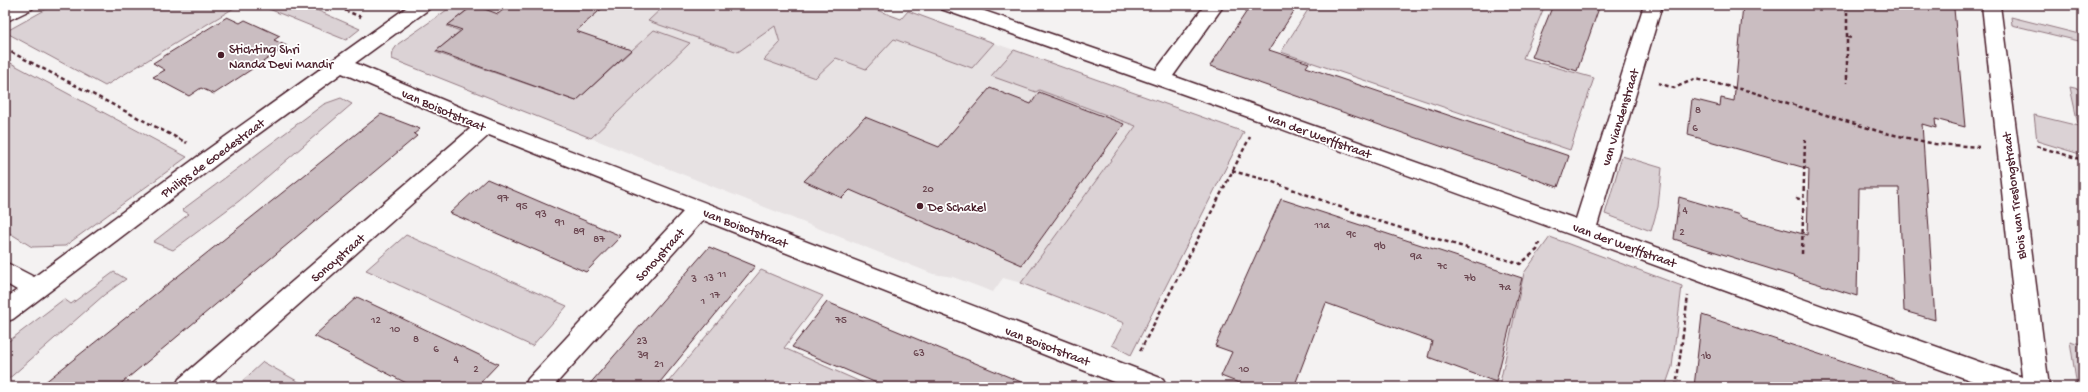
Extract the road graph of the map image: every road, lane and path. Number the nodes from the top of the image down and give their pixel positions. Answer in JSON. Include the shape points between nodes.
{"nodes":[{"id":1,"x":25,"y":5,"type":"edge"},
{"id":2,"x":422,"y":5,"type":"edge"},
{"id":3,"x":1215,"y":5,"type":"edge"},
{"id":4,"x":1653,"y":5,"type":"edge"},
{"id":5,"x":1847,"y":5,"type":"edge"},
{"id":6,"x":1990,"y":5,"type":"edge"},
{"id":7,"x":952,"y":6,"type":"edge"},
{"id":8,"x":5,"y":16,"type":"edge"},
{"id":9,"x":1847,"y":36,"type":"junction"},
{"id":10,"x":1852,"y":38,"type":"dead end"},
{"id":11,"x":5,"y":49,"type":"edge"},
{"id":12,"x":339,"y":64,"type":"junction"},
{"id":13,"x":1632,"y":75,"type":"junction"},
{"id":14,"x":1160,"y":80,"type":"junction"},
{"id":15,"x":1847,"y":84,"type":"dead end"},
{"id":16,"x":1261,"y":114,"type":"junction"},
{"id":17,"x":486,"y":126,"type":"junction"},
{"id":18,"x":1805,"y":139,"type":"dead end"},
{"id":19,"x":2006,"y":146,"type":"junction"},
{"id":20,"x":212,"y":157,"type":"junction"},
{"id":21,"x":2083,"y":160,"type":"edge"},
{"id":22,"x":1232,"y":171,"type":"junction"},
{"id":23,"x":1796,"y":198,"type":"dead end"},
{"id":24,"x":1803,"y":200,"type":"junction"},
{"id":25,"x":699,"y":209,"type":"junction"},
{"id":26,"x":1547,"y":216,"type":"junction"},
{"id":27,"x":1584,"y":230,"type":"junction"},
{"id":28,"x":1802,"y":254,"type":"dead end"},
{"id":29,"x":1692,"y":268,"type":"junction"},
{"id":30,"x":5,"y":271,"type":"edge"},
{"id":31,"x":34,"y":290,"type":"junction"},
{"id":32,"x":5,"y":312,"type":"edge"},
{"id":33,"x":1124,"y":382,"type":"edge"},
{"id":34,"x":188,"y":387,"type":"edge"},
{"id":35,"x":537,"y":387,"type":"edge"},
{"id":36,"x":1154,"y":387,"type":"edge"},
{"id":37,"x":1676,"y":387,"type":"edge"},
{"id":38,"x":2019,"y":387,"type":"edge"},
{"id":39,"x":2036,"y":387,"type":"edge"}],
"edges":[{"from":1,"to":8,"type":"street"},
{"from":2,"to":12,"type":"street","name":"Philips de Goedestraat"},
{"from":3,"to":14,"type":"street"},
{"from":4,"to":13,"type":"street","name":"van Viandenstraat"},
{"from":5,"to":9,"type":"path"},
{"from":6,"to":19,"type":"street","name":"Blois van Treslongstraat"},
{"from":7,"to":14,"type":"street","name":"van der Werffstraat"},
{"from":9,"to":10,"type":"path"},
{"from":9,"to":15,"type":"path"},
{"from":11,"to":20,"type":"path"},
{"from":12,"to":17,"type":"street","name":"van Boisotstraat"},
{"from":12,"to":20,"type":"street","name":"Philips de Goedestraat"},
{"from":13,"to":19,"type":"path","via":[[1674,88],[1695,79],[1749,91],[1880,132],[1935,144],[1983,148]]},
{"from":13,"to":27,"type":"street","name":"van Viandenstraat"},
{"from":14,"to":16,"type":"street","name":"van der Werffstraat"},
{"from":16,"to":22,"type":"path"},
{"from":16,"to":26,"type":"street","name":"van der Werffstraat"},
{"from":17,"to":25,"type":"street","name":"van Boisotstraat"},
{"from":17,"to":34,"type":"street","name":"Sonoystraat"},
{"from":18,"to":24,"type":"path"},
{"from":19,"to":21,"type":"path"},
{"from":19,"to":39,"type":"street","name":"Blois van Treslongstraat"},
{"from":20,"to":31,"type":"street","name":"Philips de Goedestraat"},
{"from":22,"to":26,"type":"path","via":[[1378,221],[1520,264],[1537,250]]},
{"from":22,"to":33,"type":"path"},
{"from":23,"to":24,"type":"path"},
{"from":24,"to":28,"type":"path"},
{"from":25,"to":33,"type":"street","name":"van Boisotstraat"},
{"from":25,"to":35,"type":"street","name":"Sonoystraat"},
{"from":26,"to":27,"type":"street","name":"van der Werffstraat"},
{"from":27,"to":29,"type":"street","name":"van der Werffstraat"},
{"from":29,"to":37,"type":"path","name":"van der Werffstraat"},
{"from":29,"to":38,"type":"street","name":"van der Werffstraat"},
{"from":30,"to":31,"type":"street"},
{"from":31,"to":32,"type":"street","name":"Philips de Goedestraat"},
{"from":33,"to":36,"type":"street","name":"van Boisotstraat"}]}
